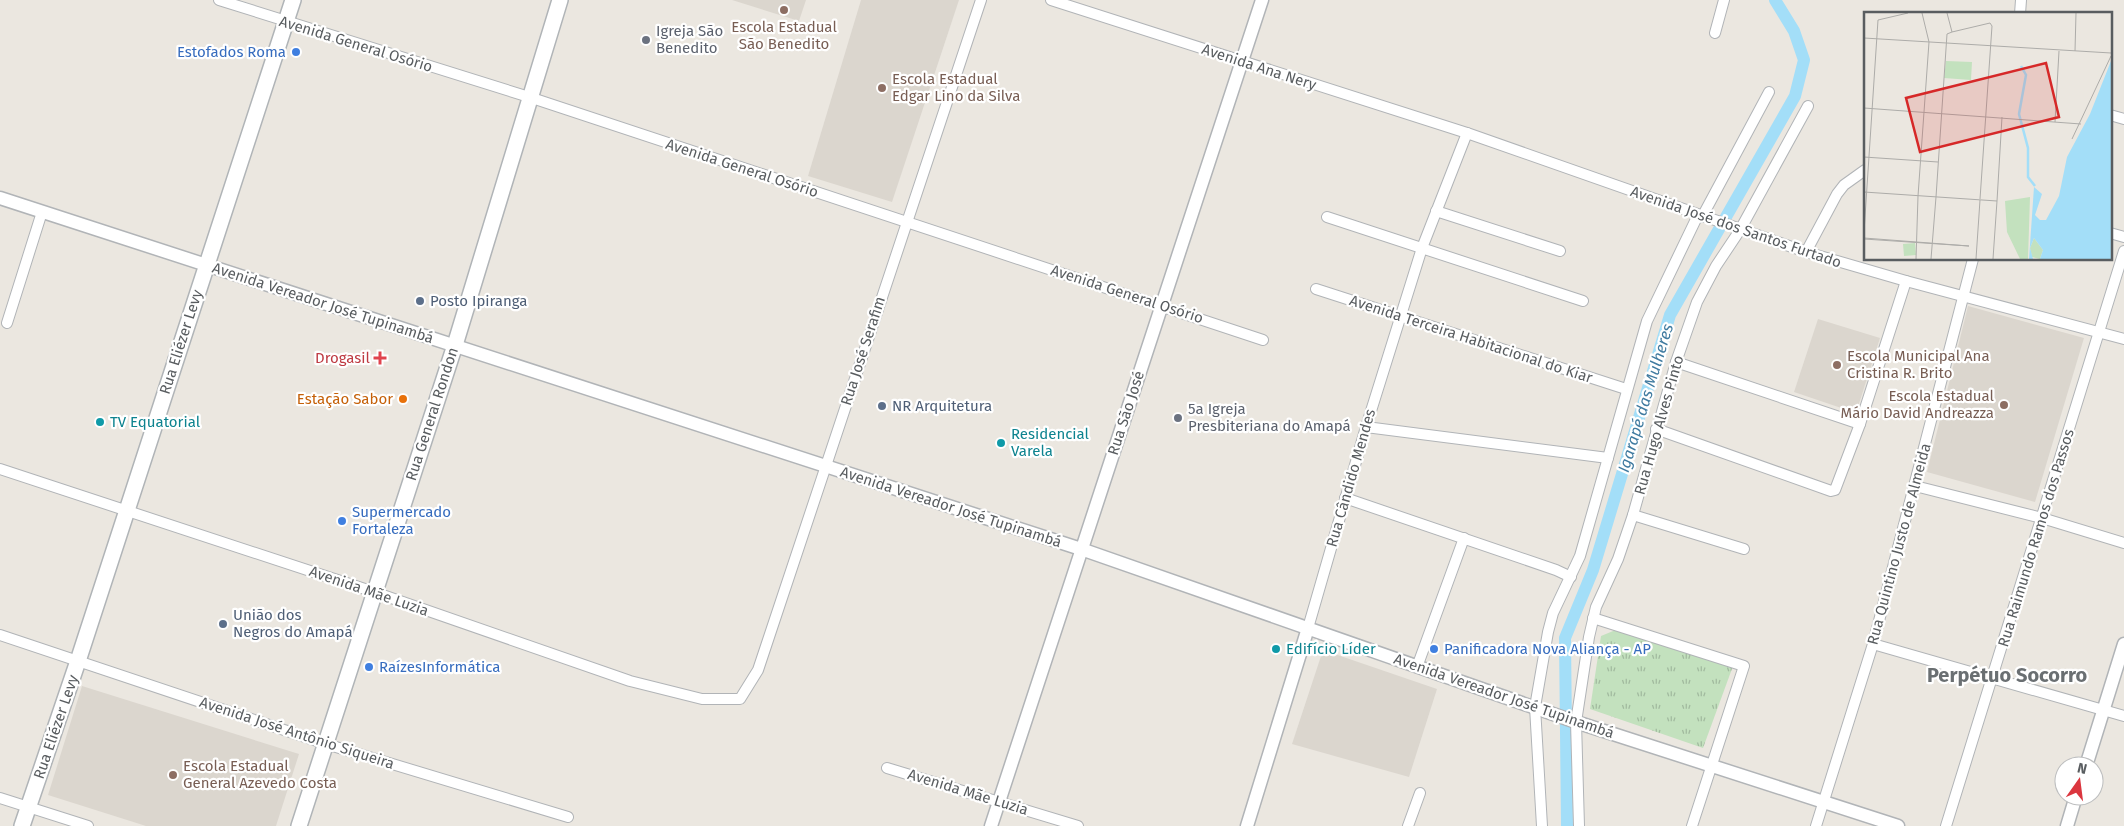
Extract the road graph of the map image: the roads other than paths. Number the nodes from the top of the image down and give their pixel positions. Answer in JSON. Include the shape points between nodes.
{"nodes":[{"id":1,"x":219,"y":0,"type":"edge"},
{"id":2,"x":293,"y":0,"type":"edge"},
{"id":3,"x":560,"y":0,"type":"edge"},
{"id":4,"x":981,"y":0,"type":"edge"},
{"id":5,"x":1052,"y":0,"type":"edge"},
{"id":6,"x":1262,"y":0,"type":"edge"},
{"id":7,"x":1724,"y":0,"type":"edge"},
{"id":8,"x":286,"y":22,"type":"junction"},
{"id":9,"x":1715,"y":32,"type":"dead end"},
{"id":10,"x":1242,"y":62,"type":"junction"},
{"id":11,"x":1770,"y":92,"type":"dead end"},
{"id":12,"x":529,"y":97,"type":"junction"},
{"id":13,"x":1808,"y":106,"type":"dead end"},
{"id":14,"x":1467,"y":133,"type":"junction"},
{"id":15,"x":1864,"y":171,"type":"edge"},
{"id":16,"x":0,"y":198,"type":"edge"},
{"id":17,"x":1436,"y":211,"type":"junction"},
{"id":18,"x":42,"y":212,"type":"junction"},
{"id":19,"x":1327,"y":217,"type":"dead end"},
{"id":20,"x":1703,"y":217,"type":"junction"},
{"id":21,"x":906,"y":221,"type":"junction"},
{"id":22,"x":1736,"y":229,"type":"junction"},
{"id":23,"x":1422,"y":248,"type":"junction"},
{"id":24,"x":2124,"y":250,"type":"edge"},
{"id":25,"x":1560,"y":251,"type":"dead end"},
{"id":26,"x":1806,"y":252,"type":"junction"},
{"id":27,"x":1973,"y":260,"type":"edge"},
{"id":28,"x":206,"y":265,"type":"junction"},
{"id":29,"x":1906,"y":281,"type":"junction"},
{"id":30,"x":1316,"y":289,"type":"dead end"},
{"id":31,"x":1964,"y":295,"type":"junction"},
{"id":32,"x":1583,"y":301,"type":"dead end"},
{"id":33,"x":1160,"y":305,"type":"junction"},
{"id":34,"x":1401,"y":316,"type":"junction"},
{"id":35,"x":7,"y":324,"type":"dead end"},
{"id":36,"x":2100,"y":333,"type":"junction"},
{"id":37,"x":2124,"y":339,"type":"edge"},
{"id":38,"x":1263,"y":340,"type":"dead end"},
{"id":39,"x":454,"y":346,"type":"junction"},
{"id":40,"x":1676,"y":362,"type":"junction"},
{"id":41,"x":1626,"y":389,"type":"junction"},
{"id":42,"x":1860,"y":424,"type":"junction"},
{"id":43,"x":1366,"y":427,"type":"junction"},
{"id":44,"x":1656,"y":429,"type":"junction"},
{"id":45,"x":1608,"y":458,"type":"junction"},
{"id":46,"x":825,"y":466,"type":"junction"},
{"id":47,"x":0,"y":469,"type":"edge"},
{"id":48,"x":1915,"y":486,"type":"junction"},
{"id":49,"x":1345,"y":498,"type":"junction"},
{"id":50,"x":127,"y":510,"type":"junction"},
{"id":51,"x":1633,"y":515,"type":"junction"},
{"id":52,"x":2042,"y":518,"type":"junction"},
{"id":53,"x":1464,"y":538,"type":"junction"},
{"id":54,"x":2124,"y":543,"type":"edge"},
{"id":55,"x":1081,"y":549,"type":"junction"},
{"id":56,"x":1744,"y":550,"type":"dead end"},
{"id":57,"x":1571,"y":577,"type":"junction"},
{"id":58,"x":374,"y":592,"type":"junction"},
{"id":59,"x":1593,"y":618,"type":"junction"},
{"id":60,"x":1308,"y":628,"type":"junction"},
{"id":61,"x":0,"y":635,"type":"edge"},
{"id":62,"x":1873,"y":644,"type":"junction"},
{"id":63,"x":2124,"y":644,"type":"edge"},
{"id":64,"x":78,"y":661,"type":"junction"},
{"id":65,"x":1418,"y":667,"type":"junction"},
{"id":66,"x":1992,"y":676,"type":"junction"},
{"id":67,"x":740,"y":699,"type":"joint"},
{"id":68,"x":1540,"y":709,"type":"junction"},
{"id":69,"x":2104,"y":709,"type":"junction"},
{"id":70,"x":2124,"y":716,"type":"edge"},
{"id":71,"x":1573,"y":720,"type":"junction"},
{"id":72,"x":326,"y":744,"type":"junction"},
{"id":73,"x":2089,"y":756,"type":"edge"},
{"id":74,"x":1713,"y":764,"type":"junction"},
{"id":75,"x":887,"y":768,"type":"dead end"},
{"id":76,"x":1420,"y":793,"type":"dead end"},
{"id":77,"x":0,"y":798,"type":"edge"},
{"id":78,"x":999,"y":801,"type":"junction"},
{"id":79,"x":1824,"y":802,"type":"junction"},
{"id":80,"x":2073,"y":806,"type":"edge"},
{"id":81,"x":28,"y":807,"type":"junction"},
{"id":82,"x":568,"y":817,"type":"dead end"},
{"id":83,"x":22,"y":826,"type":"edge"},
{"id":84,"x":88,"y":826,"type":"edge"},
{"id":85,"x":299,"y":826,"type":"edge"},
{"id":86,"x":991,"y":826,"type":"edge"},
{"id":87,"x":1078,"y":826,"type":"edge"},
{"id":88,"x":1247,"y":826,"type":"edge"},
{"id":89,"x":1408,"y":826,"type":"edge"},
{"id":90,"x":1542,"y":826,"type":"edge"},
{"id":91,"x":1579,"y":826,"type":"edge"},
{"id":92,"x":1692,"y":826,"type":"edge"},
{"id":93,"x":1816,"y":826,"type":"edge"},
{"id":94,"x":1898,"y":826,"type":"edge"},
{"id":95,"x":1946,"y":826,"type":"edge"},
{"id":96,"x":2067,"y":826,"type":"edge"}],
"edges":[{"from":1,"to":8,"type":"street","name":"Avenida General Osório"},
{"from":2,"to":8,"type":"main road","name":"Rua Eliézer Levy"},
{"from":3,"to":12,"type":"main road","name":"Rua General Rondon"},
{"from":4,"to":21,"type":"street","name":"Rua José Serafim"},
{"from":5,"to":10,"type":"street","name":"Avenida Ana Nery"},
{"from":6,"to":10,"type":"street","name":"Rua São José"},
{"from":7,"to":9,"type":"street"},
{"from":8,"to":12,"type":"street","name":"Avenida General Osório"},
{"from":8,"to":28,"type":"main road","name":"Rua Eliézer Levy"},
{"from":10,"to":14,"type":"street","name":"Avenida Ana Nery"},
{"from":10,"to":33,"type":"street","name":"Rua São José"},
{"from":11,"to":20,"type":"street"},
{"from":12,"to":21,"type":"street","name":"Avenida General Osório"},
{"from":12,"to":39,"type":"main road","name":"Rua General Rondon"},
{"from":13,"to":22,"type":"street","name":"Rua Hugo Alves Pinto"},
{"from":14,"to":17,"type":"street","name":"Rua Cândido Mendes"},
{"from":14,"to":20,"type":"street","name":"Avenida José dos Santos Furtado"},
{"from":15,"to":26,"type":"street","via":[[1837,194]]},
{"from":16,"to":18,"type":"street","name":"Avenida Vereador José Tupinambá"},
{"from":17,"to":23,"type":"street","name":"Rua Cândido Mendes"},
{"from":17,"to":25,"type":"street"},
{"from":18,"to":28,"type":"street","name":"Avenida Vereador José Tupinambá"},
{"from":18,"to":35,"type":"street"},
{"from":19,"to":23,"type":"street"},
{"from":20,"to":22,"type":"street","name":"Avenida José dos Santos Furtado"},
{"from":20,"to":41,"type":"street","via":[[1647,321]]},
{"from":21,"to":33,"type":"street","name":"Avenida General Osório"},
{"from":21,"to":46,"type":"street","name":"Rua José Serafim"},
{"from":22,"to":26,"type":"street","name":"Avenida José dos Santos Furtado"},
{"from":22,"to":40,"type":"street","name":"Rua Hugo Alves Pinto","via":[[1697,302]]},
{"from":23,"to":32,"type":"street"},
{"from":23,"to":34,"type":"street","name":"Rua Cândido Mendes"},
{"from":24,"to":36,"type":"street","name":"Rua Raimundo Ramos dos Passos"},
{"from":26,"to":29,"type":"street","name":"Avenida José dos Santos Furtado"},
{"from":27,"to":31,"type":"street","name":"Rua Quintino Justo de Almeida"},
{"from":28,"to":39,"type":"street","name":"Avenida Vereador José Tupinambá"},
{"from":28,"to":50,"type":"main road","name":"Rua Eliézer Levy"},
{"from":29,"to":31,"type":"street","name":"Avenida José dos Santos Furtado"},
{"from":29,"to":42,"type":"street"},
{"from":30,"to":34,"type":"street","name":"Avenida Terceira Habitacional do Kiar"},
{"from":31,"to":36,"type":"street","name":"Avenida José dos Santos Furtado"},
{"from":31,"to":48,"type":"street","name":"Rua Quintino Justo de Almeida"},
{"from":33,"to":38,"type":"street","name":"Avenida General Osório"},
{"from":33,"to":55,"type":"street","name":"Rua São José"},
{"from":34,"to":41,"type":"street","name":"Avenida Terceira Habitacional do Kiar"},
{"from":34,"to":43,"type":"street","name":"Rua Cândido Mendes"},
{"from":36,"to":37,"type":"street","name":"Avenida José dos Santos Furtado"},
{"from":36,"to":52,"type":"street","name":"Rua Raimundo Ramos dos Passos"},
{"from":39,"to":46,"type":"street","name":"Avenida Vereador José Tupinambá"},
{"from":39,"to":58,"type":"main road","name":"Rua General Rondon"},
{"from":40,"to":42,"type":"street"},
{"from":40,"to":44,"type":"street","name":"Rua Hugo Alves Pinto"},
{"from":41,"to":45,"type":"street"},
{"from":42,"to":44,"type":"street","via":[[1835,490],[1831,491]]},
{"from":43,"to":45,"type":"street"},
{"from":43,"to":49,"type":"street","name":"Rua Cândido Mendes"},
{"from":44,"to":51,"type":"street","name":"Rua Hugo Alves Pinto"},
{"from":45,"to":57,"type":"street"},
{"from":46,"to":55,"type":"street","name":"Avenida Vereador José Tupinambá"},
{"from":46,"to":67,"type":"street","name":"Rua José Serafim","via":[[758,670]]},
{"from":47,"to":50,"type":"street","name":"Avenida Mãe Luzia"},
{"from":48,"to":52,"type":"street"},
{"from":48,"to":62,"type":"street","name":"Rua Quintino Justo de Almeida"},
{"from":49,"to":53,"type":"street"},
{"from":49,"to":60,"type":"street","name":"Rua Cândido Mendes"},
{"from":50,"to":58,"type":"street","name":"Avenida Mãe Luzia"},
{"from":50,"to":64,"type":"main road","name":"Rua Eliézer Levy"},
{"from":51,"to":56,"type":"street"},
{"from":51,"to":59,"type":"street","name":"Rua Hugo Alves Pinto"},
{"from":52,"to":54,"type":"street"},
{"from":52,"to":66,"type":"street","name":"Rua Raimundo Ramos dos Passos"},
{"from":53,"to":57,"type":"street"},
{"from":53,"to":65,"type":"street"},
{"from":55,"to":60,"type":"street","name":"Avenida Vereador José Tupinambá"},
{"from":55,"to":78,"type":"street","name":"Rua São José"},
{"from":57,"to":68,"type":"street","via":[[1553,612]]},
{"from":58,"to":67,"type":"street","name":"Avenida Mãe Luzia","via":[[649,686],[702,699]]},
{"from":58,"to":72,"type":"main road","name":"Rua General Rondon"},
{"from":59,"to":71,"type":"street","name":"Rua Hugo Alves Pinto"},
{"from":59,"to":74,"type":"street","via":[[1744,666]]},
{"from":60,"to":65,"type":"street","name":"Avenida Vereador José Tupinambá"},
{"from":60,"to":88,"type":"street","name":"Rua Cândido Mendes"},
{"from":61,"to":64,"type":"street","name":"Avenida José Antônio Siqueira"},
{"from":62,"to":66,"type":"street"},
{"from":62,"to":79,"type":"street","name":"Rua Quintino Justo de Almeida"},
{"from":63,"to":69,"type":"street"},
{"from":64,"to":72,"type":"street","name":"Avenida José Antônio Siqueira"},
{"from":64,"to":81,"type":"main road","name":"Rua Eliézer Levy"},
{"from":65,"to":68,"type":"street","name":"Avenida Vereador José Tupinambá"},
{"from":66,"to":69,"type":"street"},
{"from":66,"to":95,"type":"street","name":"Rua Raimundo Ramos dos Passos"},
{"from":68,"to":71,"type":"street","name":"Avenida Vereador José Tupinambá"},
{"from":68,"to":90,"type":"street"},
{"from":69,"to":70,"type":"street"},
{"from":69,"to":73,"type":"street"},
{"from":71,"to":74,"type":"street","name":"Avenida Vereador José Tupinambá"},
{"from":71,"to":91,"type":"street","name":"Rua Hugo Alves Pinto"},
{"from":72,"to":82,"type":"street","name":"Avenida José Antônio Siqueira"},
{"from":72,"to":85,"type":"main road","name":"Rua General Rondon"},
{"from":74,"to":79,"type":"street","name":"Avenida Vereador José Tupinambá"},
{"from":74,"to":92,"type":"street"},
{"from":75,"to":78,"type":"street","name":"Avenida Mãe Luzia"},
{"from":76,"to":89,"type":"street"},
{"from":77,"to":81,"type":"street"},
{"from":78,"to":86,"type":"street","name":"Rua São José"},
{"from":78,"to":87,"type":"street","name":"Avenida Mãe Luzia"},
{"from":79,"to":93,"type":"street","name":"Rua Quintino Justo de Almeida"},
{"from":79,"to":94,"type":"street","name":"Avenida Vereador José Tupinambá"},
{"from":80,"to":96,"type":"street"},
{"from":81,"to":83,"type":"main road","name":"Rua Eliézer Levy"},
{"from":81,"to":84,"type":"street"}]}
